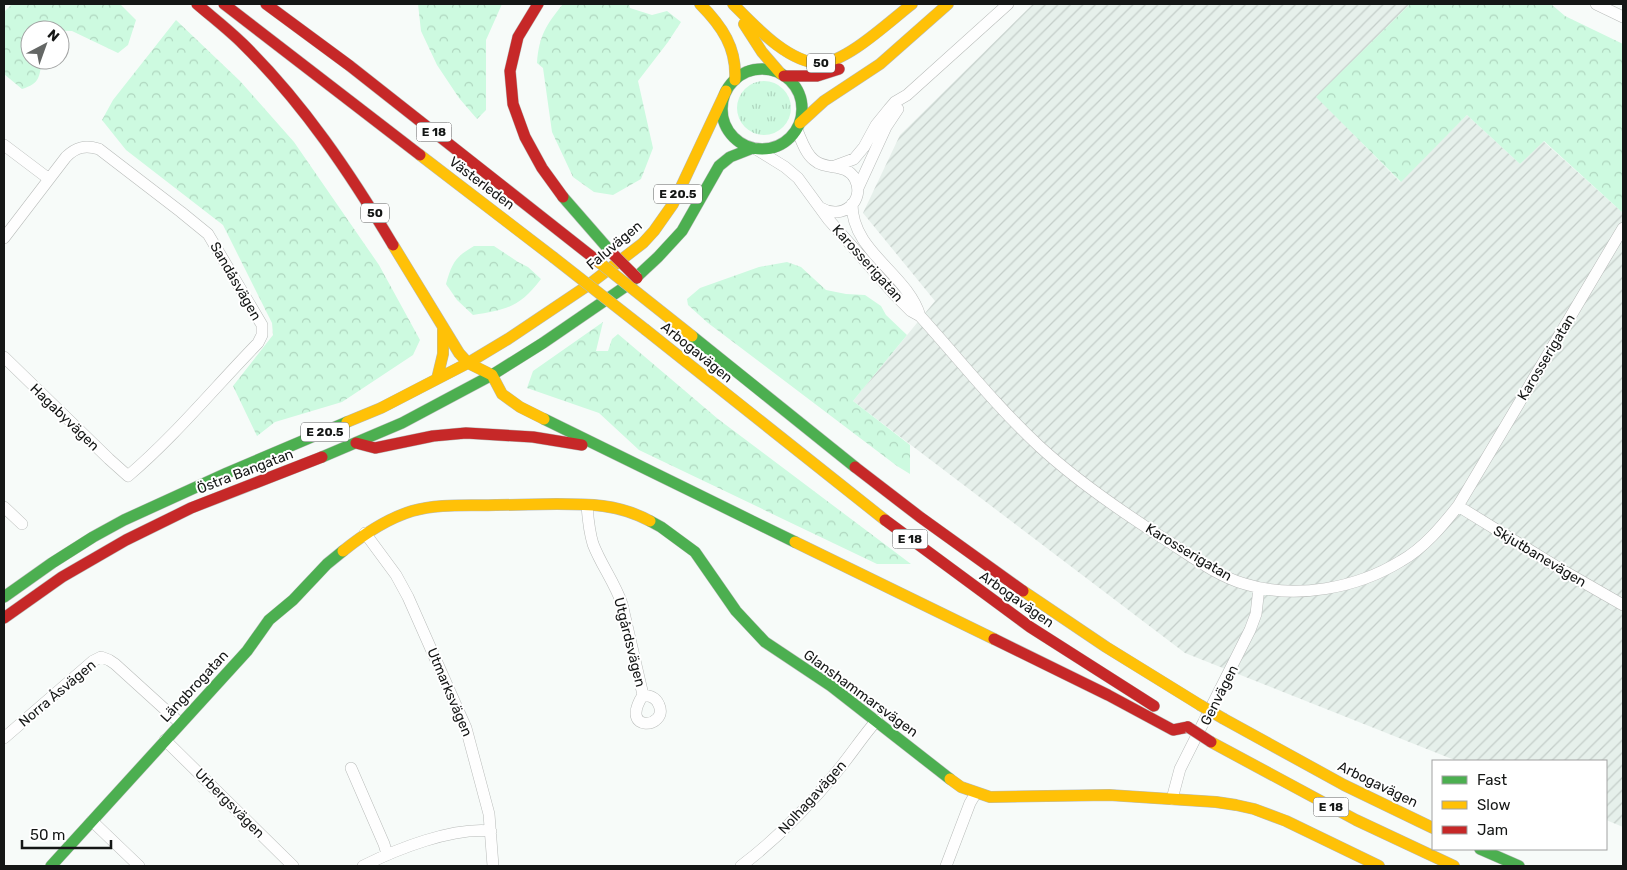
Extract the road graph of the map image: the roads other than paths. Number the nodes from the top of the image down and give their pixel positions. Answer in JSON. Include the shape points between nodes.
{"nodes":[{"id":1,"x":198,"y":4,"type":"edge"},
{"id":2,"x":224,"y":4,"type":"edge"},
{"id":3,"x":266,"y":4,"type":"edge"},
{"id":4,"x":538,"y":4,"type":"edge"},
{"id":5,"x":700,"y":4,"type":"edge"},
{"id":6,"x":732,"y":4,"type":"edge"},
{"id":7,"x":913,"y":4,"type":"edge"},
{"id":8,"x":948,"y":4,"type":"edge"},
{"id":9,"x":1008,"y":4,"type":"edge"},
{"id":10,"x":1596,"y":4,"type":"edge"},
{"id":11,"x":1623,"y":17,"type":"edge"},
{"id":12,"x":782,"y":75,"type":"junction"},
{"id":13,"x":735,"y":80,"type":"junction"},
{"id":14,"x":726,"y":91,"type":"junction"},
{"id":15,"x":907,"y":95,"type":"junction"},
{"id":16,"x":798,"y":126,"type":"junction"},
{"id":17,"x":4,"y":145,"type":"edge"},
{"id":18,"x":754,"y":149,"type":"junction"},
{"id":19,"x":836,"y":166,"type":"junction"},
{"id":20,"x":49,"y":179,"type":"junction"},
{"id":21,"x":858,"y":188,"type":"junction"},
{"id":22,"x":852,"y":204,"type":"junction"},
{"id":23,"x":820,"y":207,"type":"junction"},
{"id":24,"x":1623,"y":228,"type":"edge"},
{"id":25,"x":4,"y":238,"type":"edge"},
{"id":26,"x":626,"y":283,"type":"joint"},
{"id":27,"x":587,"y":286,"type":"joint"},
{"id":28,"x":604,"y":299,"type":"junction"},
{"id":29,"x":920,"y":316,"type":"junction"},
{"id":30,"x":442,"y":325,"type":"junction"},
{"id":31,"x":513,"y":335,"type":"junction"},
{"id":32,"x":692,"y":336,"type":"junction"},
{"id":33,"x":4,"y":357,"type":"edge"},
{"id":34,"x":468,"y":363,"type":"junction"},
{"id":35,"x":492,"y":375,"type":"junction"},
{"id":36,"x":438,"y":379,"type":"junction"},
{"id":37,"x":356,"y":443,"type":"junction"},
{"id":38,"x":594,"y":443,"type":"junction"},
{"id":39,"x":128,"y":476,"type":"joint"},
{"id":40,"x":587,"y":506,"type":"junction"},
{"id":41,"x":1458,"y":506,"type":"junction"},
{"id":42,"x":4,"y":507,"type":"edge"},
{"id":43,"x":22,"y":524,"type":"dead end"},
{"id":44,"x":365,"y":533,"type":"junction"},
{"id":45,"x":1259,"y":588,"type":"junction"},
{"id":46,"x":4,"y":597,"type":"edge"},
{"id":47,"x":1623,"y":605,"type":"edge"},
{"id":48,"x":4,"y":618,"type":"edge"},
{"id":49,"x":643,"y":694,"type":"dead end"},
{"id":50,"x":876,"y":720,"type":"junction"},
{"id":51,"x":180,"y":723,"type":"junction"},
{"id":52,"x":1188,"y":728,"type":"junction"},
{"id":53,"x":4,"y":738,"type":"edge"},
{"id":54,"x":165,"y":740,"type":"junction"},
{"id":55,"x":352,"y":768,"type":"dead end"},
{"id":56,"x":976,"y":793,"type":"junction"},
{"id":57,"x":1172,"y":799,"type":"junction"},
{"id":58,"x":92,"y":821,"type":"junction"},
{"id":59,"x":1432,"y":828,"type":"edge"},
{"id":60,"x":491,"y":831,"type":"junction"},
{"id":61,"x":1482,"y":850,"type":"edge"},
{"id":62,"x":387,"y":854,"type":"junction"},
{"id":63,"x":51,"y":866,"type":"edge"},
{"id":64,"x":139,"y":866,"type":"edge"},
{"id":65,"x":293,"y":866,"type":"edge"},
{"id":66,"x":363,"y":866,"type":"edge"},
{"id":67,"x":493,"y":866,"type":"edge"},
{"id":68,"x":741,"y":866,"type":"edge"},
{"id":69,"x":946,"y":866,"type":"edge"},
{"id":70,"x":1379,"y":866,"type":"edge"},
{"id":71,"x":1454,"y":866,"type":"edge"},
{"id":72,"x":1520,"y":866,"type":"edge"}],
"edges":[{"from":1,"to":30,"type":"main road","number":"50","via":[[243,44],[302,109],[361,191]]},
{"from":2,"to":28,"type":"main road","name":"Västerleden","number":"E 18","bridge":true},
{"from":3,"to":26,"type":"main road","name":"Västerleden","number":"E 18","bridge":true},
{"from":4,"to":32,"type":"main road","number":"E 18","bridge":true,"via":[[520,29],[510,61],[514,109],[526,141],[584,222]]},
{"from":5,"to":13,"type":"main road","via":[[720,26],[733,48]]},
{"from":6,"to":7,"type":"main road","number":"50","via":[[787,51],[807,62],[820,63],[833,60],[861,44]]},
{"from":6,"to":12,"type":"main road","number":"50","via":[[762,52]]},
{"from":7,"to":12,"type":"main road","number":"E 20.5","via":[[849,64],[818,76]]},
{"from":8,"to":16,"type":"main road","number":"50","via":[[892,55],[818,104]]},
{"from":9,"to":15,"type":"street"},
{"from":10,"to":11,"type":"street"},
{"from":12,"to":13,"type":"main road","number":"E 20.5","via":[[760,70]]},
{"from":12,"to":16,"type":"main road","number":"50","via":[[800,95],[802,109]]},
{"from":13,"to":14,"type":"main road","number":"E 20.5"},
{"from":14,"to":18,"type":"main road","via":[[722,106],[725,123],[736,140]]},
{"from":14,"to":27,"type":"main road","name":"Faluvägen","number":"E 20.5","via":[[666,215],[643,242]]},
{"from":15,"to":19,"type":"street","via":[[889,109],[857,156]]},
{"from":15,"to":21,"type":"street","name":"Karosserigatan","via":[[886,128]]},
{"from":16,"to":18,"type":"main road","number":"E 20.5","via":[[780,145]]},
{"from":16,"to":19,"type":"street","via":[[814,161]]},
{"from":17,"to":20,"type":"street"},
{"from":18,"to":23,"type":"street","name":"Karosserigatan","via":[[792,172]]},
{"from":18,"to":28,"type":"main road","number":"E 20.5","via":[[730,157],[719,166],[696,208],[670,244],[639,275]]},
{"from":19,"to":21,"type":"street","via":[[851,174]]},
{"from":20,"to":25,"type":"street"},
{"from":20,"to":39,"type":"street","name":"Sandåsvägen","via":[[66,157],[79,147],[89,146],[104,153],[208,234],[262,326],[258,343]]},
{"from":21,"to":22,"type":"street","name":"Karosserigatan"},
{"from":22,"to":23,"type":"street","name":"Karosserigatan","via":[[843,212],[835,213]]},
{"from":22,"to":29,"type":"street","name":"Karosserigatan","via":[[854,223],[860,235],[904,288]]},
{"from":23,"to":29,"type":"street","name":"Karosserigatan","via":[[895,295]]},
{"from":24,"to":41,"type":"street","name":"Karosserigatan"},
{"from":26,"to":32,"type":"main road","name":"Arbogavägen","number":"E 18","bridge":true},
{"from":27,"to":31,"type":"main road","name":"Östra Bangatan","number":"E 20.5"},
{"from":28,"to":35,"type":"main road","name":"Östra Bangatan","number":"E 20.5"},
{"from":28,"to":52,"type":"main road","name":"Arbogavägen","number":"E 18","bridge":true,"via":[[964,579],[1031,627]]},
{"from":29,"to":45,"type":"street","name":"Karosserigatan","via":[[1012,419],[1081,482],[1210,569]]},
{"from":30,"to":34,"type":"main road","number":"50"},
{"from":30,"to":36,"type":"main road","via":[[444,357]]},
{"from":31,"to":34,"type":"main road","name":"Östra Bangatan","number":"E 20.5"},
{"from":31,"to":35,"type":"main road","via":[[514,347]]},
{"from":32,"to":59,"type":"main road","name":"Arbogavägen","number":"E 18","bridge":true,"via":[[962,548],[1098,642],[1224,719],[1344,785]]},
{"from":33,"to":39,"type":"street","name":"Hagabyvägen"},
{"from":34,"to":35,"type":"main road","number":"50"},
{"from":34,"to":36,"type":"main road","name":"Östra Bangatan","number":"E 20.5"},
{"from":35,"to":37,"type":"main road","name":"Östra Bangatan","number":"E 20.5"},
{"from":35,"to":38,"type":"main road","number":"E 18","via":[[502,394],[520,408]]},
{"from":36,"to":46,"type":"main road","name":"Östra Bangatan","number":"E 20.5","via":[[366,414],[166,500],[93,537]]},
{"from":37,"to":38,"type":"main road","number":"E 18","via":[[375,448],[466,433],[533,437],[577,446]]},
{"from":37,"to":48,"type":"main road","name":"Östra Bangatan","number":"E 20.5","via":[[191,508],[62,577]]},
{"from":38,"to":52,"type":"main road","number":"E 18","via":[[1173,730]]},
{"from":40,"to":44,"type":"main road","name":"Glanshammarsvägen","via":[[431,508],[404,515]]},
{"from":40,"to":49,"type":"street","name":"Utgårdsvägen","via":[[594,546],[622,604]]},
{"from":40,"to":50,"type":"main road","name":"Glanshammarsvägen","via":[[604,506],[642,517],[680,540],[694,552],[736,611],[766,642]]},
{"from":41,"to":45,"type":"street","name":"Karosserigatan","via":[[1438,531],[1403,560],[1368,578],[1331,588],[1294,591]]},
{"from":41,"to":47,"type":"street","name":"Skjutbanevägen"},
{"from":42,"to":43,"type":"street"},
{"from":44,"to":51,"type":"main road","name":"Längbrogatan","via":[[326,564],[293,600],[269,620],[247,651]]},
{"from":44,"to":60,"type":"street","name":"Utmarksvägen","via":[[408,597],[466,728]]},
{"from":45,"to":57,"type":"street","name":"Genvägen","via":[[1256,614],[1250,630],[1180,769]]},
{"from":50,"to":56,"type":"main road","name":"Glanshammarsvägen","via":[[955,783]]},
{"from":50,"to":68,"type":"street","name":"Nolhagavägen","via":[[809,804]]},
{"from":51,"to":53,"type":"street","name":"Norra Åsvägen","via":[[116,664],[102,657],[93,661]]},
{"from":51,"to":54,"type":"main road","name":"Längbrogatan"},
{"from":52,"to":71,"type":"main road","name":"Arbogavägen","number":"E 18","bridge":true,"via":[[1356,820]]},
{"from":54,"to":58,"type":"main road","name":"Längbrogatan"},
{"from":54,"to":65,"type":"street","name":"Urbergsvägen"},
{"from":55,"to":62,"type":"street"},
{"from":56,"to":57,"type":"main road","name":"Glanshammarsvägen","via":[[990,797],[1109,795]]},
{"from":56,"to":69,"type":"street"},
{"from":57,"to":70,"type":"main road","name":"Glanshammarsvägen","via":[[1254,809]]},
{"from":58,"to":63,"type":"main road","name":"Längbrogatan"},
{"from":58,"to":64,"type":"street"},
{"from":60,"to":62,"type":"street","via":[[433,839]]},
{"from":60,"to":67,"type":"street","name":"Utmarksvägen"},
{"from":61,"to":72,"type":"main road"},
{"from":62,"to":66,"type":"street"}]}
